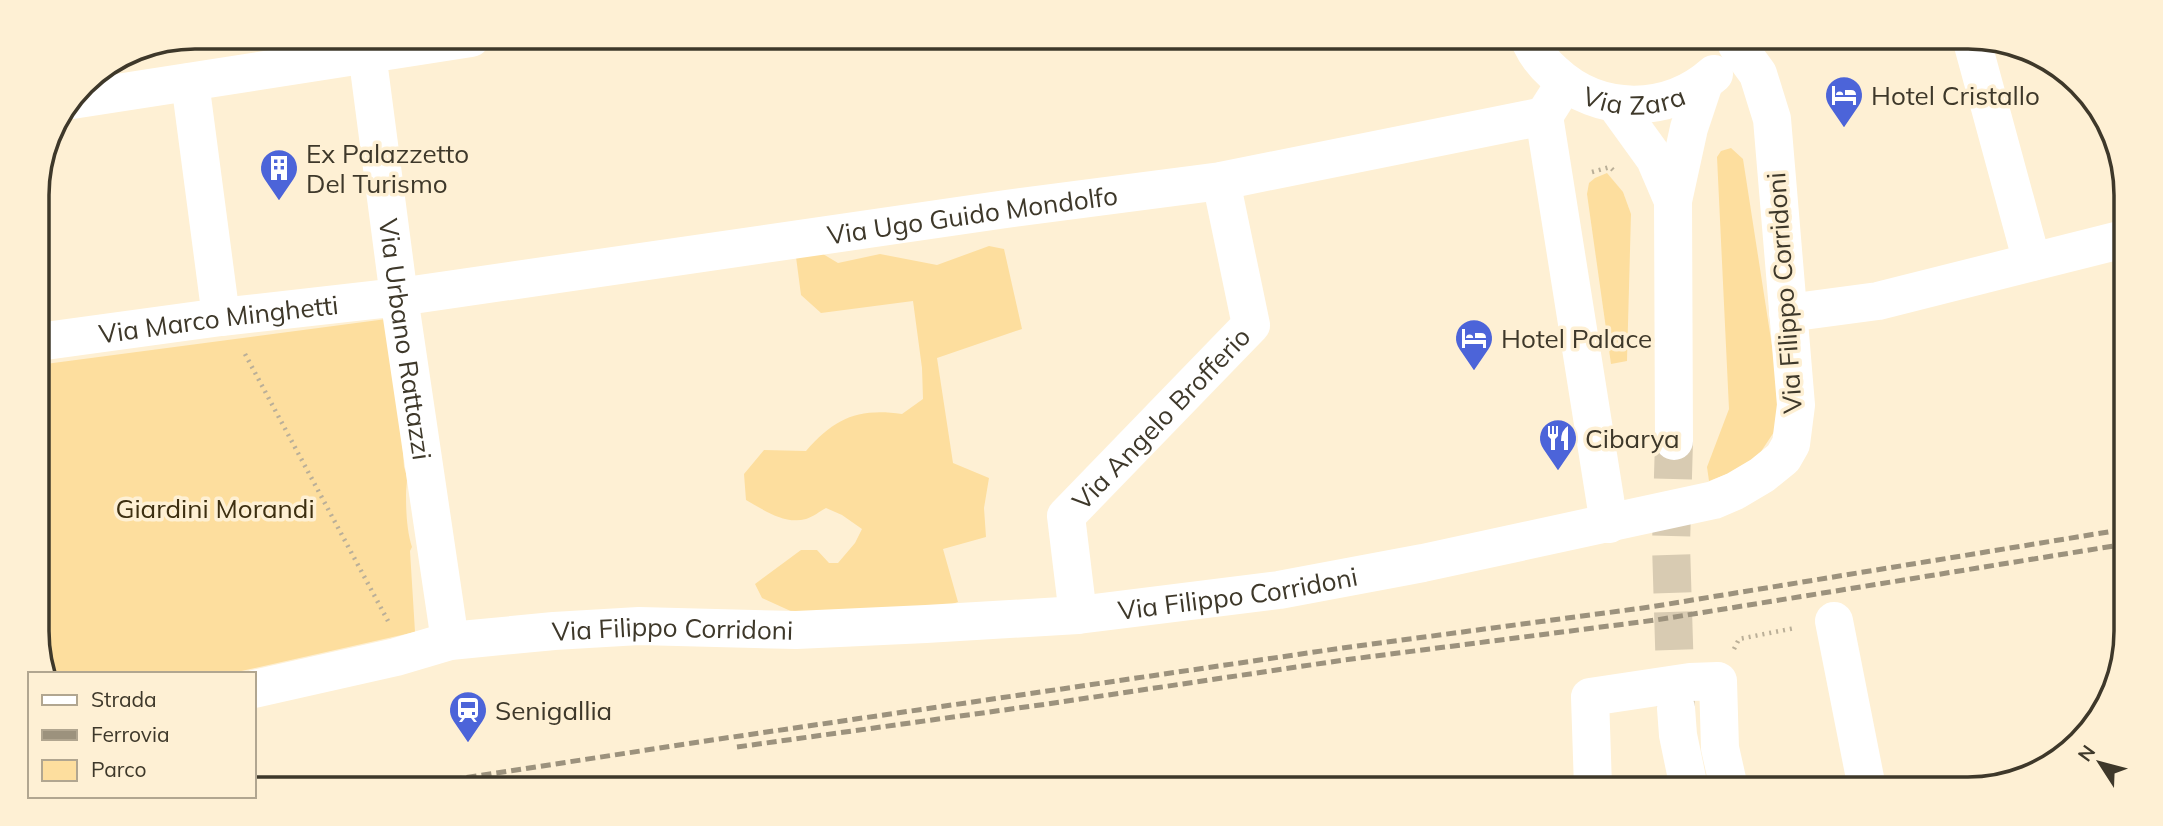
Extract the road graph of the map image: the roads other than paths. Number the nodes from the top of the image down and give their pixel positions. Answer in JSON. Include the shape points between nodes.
{"nodes":[{"id":1,"x":350,"y":49,"type":"edge"},
{"id":2,"x":369,"y":49,"type":"edge"},
{"id":3,"x":1535,"y":49,"type":"edge"},
{"id":4,"x":1735,"y":49,"type":"edge"},
{"id":5,"x":1741,"y":49,"type":"edge"},
{"id":6,"x":1974,"y":49,"type":"edge"},
{"id":7,"x":190,"y":82,"type":"junction"},
{"id":8,"x":1565,"y":83,"type":"junction"},
{"id":9,"x":1704,"y":83,"type":"junction"},
{"id":10,"x":87,"y":98,"type":"edge"},
{"id":11,"x":1616,"y":105,"type":"junction"},
{"id":12,"x":1544,"y":116,"type":"junction"},
{"id":13,"x":1221,"y":181,"type":"junction"},
{"id":14,"x":1673,"y":201,"type":"junction"},
{"id":15,"x":2114,"y":242,"type":"edge"},
{"id":16,"x":2032,"y":262,"type":"junction"},
{"id":17,"x":399,"y":298,"type":"junction"},
{"id":18,"x":1788,"y":313,"type":"junction"},
{"id":19,"x":231,"y":316,"type":"junction"},
{"id":20,"x":49,"y":341,"type":"edge"},
{"id":21,"x":1674,"y":441,"type":"tunnel mouth"},
{"id":22,"x":1609,"y":524,"type":"junction"},
{"id":23,"x":1078,"y":615,"type":"junction"},
{"id":24,"x":1834,"y":621,"type":"road end"},
{"id":25,"x":450,"y":641,"type":"junction"},
{"id":26,"x":256,"y":689,"type":"edge"},
{"id":27,"x":1676,"y":708,"type":"tunnel mouth"},
{"id":28,"x":1593,"y":777,"type":"edge"},
{"id":29,"x":1687,"y":777,"type":"edge"},
{"id":30,"x":1727,"y":777,"type":"edge"},
{"id":31,"x":1865,"y":777,"type":"edge"}],
"edges":[{"from":1,"to":7,"type":"street"},
{"from":2,"to":17,"type":"street","name":"Via Urbano Rattazzi"},
{"from":3,"to":8,"type":"street","name":"Via Zara"},
{"from":4,"to":9,"type":"street","name":"Via Zara"},
{"from":5,"to":18,"type":"street","name":"Via Filippo Corridoni","via":[[1758,74],[1772,119]]},
{"from":6,"to":16,"type":"street"},
{"from":7,"to":10,"type":"street"},
{"from":7,"to":19,"type":"street"},
{"from":8,"to":11,"type":"street","name":"Via Zara","via":[[1579,93]]},
{"from":8,"to":12,"type":"street"},
{"from":9,"to":11,"type":"street","name":"Via Zara","via":[[1674,99]]},
{"from":9,"to":14,"type":"street"},
{"from":11,"to":14,"type":"street","via":[[1655,159]]},
{"from":12,"to":13,"type":"street","name":"Via Ugo Guido Mondolfo"},
{"from":12,"to":22,"type":"street"},
{"from":13,"to":17,"type":"street","name":"Via Ugo Guido Mondolfo"},
{"from":13,"to":23,"type":"street","name":"Via Angelo Brofferio","via":[[1251,324],[1066,516]]},
{"from":14,"to":21,"type":"street"},
{"from":15,"to":16,"type":"street"},
{"from":16,"to":18,"type":"street","via":[[1878,301]]},
{"from":17,"to":19,"type":"street","name":"Via Marco Minghetti"},
{"from":17,"to":25,"type":"street","name":"Via Urbano Rattazzi"},
{"from":18,"to":22,"type":"street","name":"Via Filippo Corridoni","via":[[1796,405],[1791,444],[1783,458],[1762,475],[1714,500]]},
{"from":19,"to":20,"type":"street","name":"Via Marco Minghetti"},
{"from":22,"to":23,"type":"street","name":"Via Filippo Corridoni","via":[[1279,590]]},
{"from":23,"to":25,"type":"street","name":"Via Filippo Corridoni","via":[[796,630],[639,626]]},
{"from":24,"to":31,"type":"street"},
{"from":25,"to":26,"type":"street","name":"Via Filippo Corridoni"},
{"from":27,"to":29,"type":"street"},
{"from":28,"to":30,"type":"street","via":[[1590,697],[1718,681],[1720,748]]}]}
